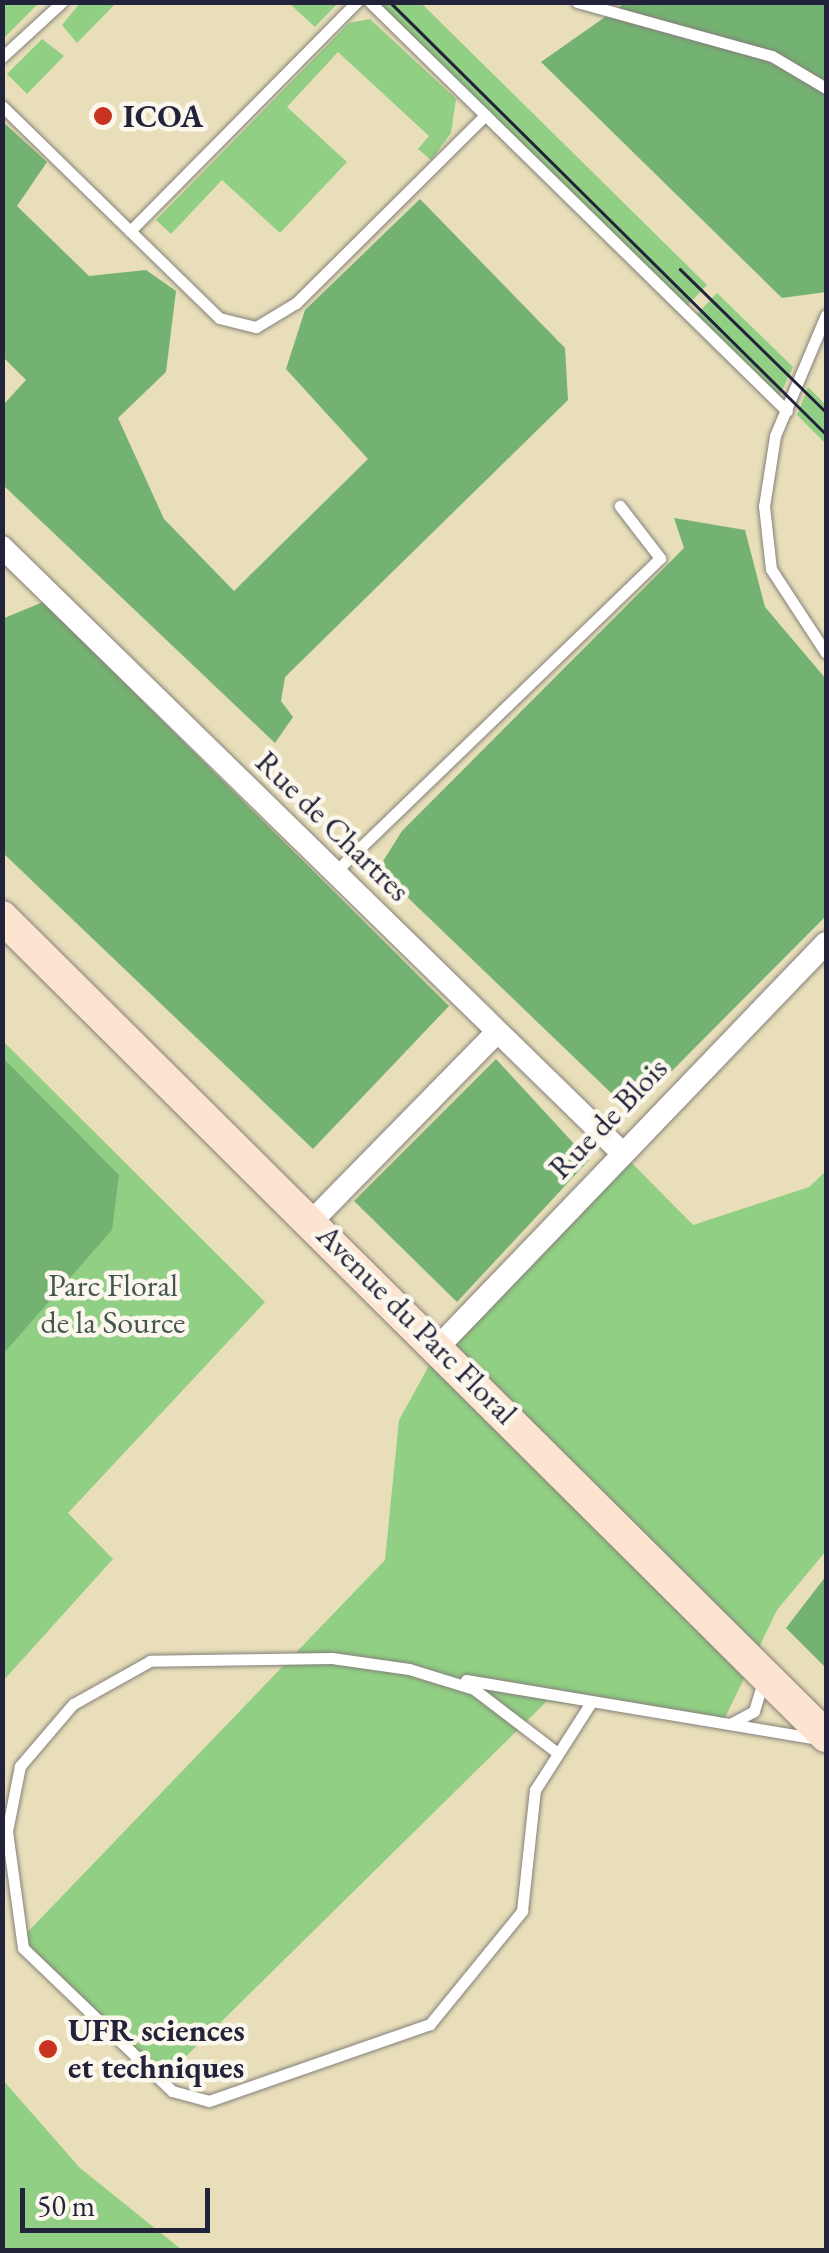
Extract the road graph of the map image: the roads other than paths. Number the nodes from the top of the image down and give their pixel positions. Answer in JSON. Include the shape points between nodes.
{"nodes":[{"id":1,"x":62,"y":2,"type":"edge"},
{"id":2,"x":358,"y":2,"type":"edge"},
{"id":3,"x":370,"y":2,"type":"edge"},
{"id":4,"x":578,"y":2,"type":"edge"},
{"id":5,"x":2,"y":58,"type":"edge"},
{"id":6,"x":826,"y":88,"type":"edge"},
{"id":7,"x":2,"y":106,"type":"edge"},
{"id":8,"x":485,"y":115,"type":"junction"},
{"id":9,"x":130,"y":231,"type":"junction"},
{"id":10,"x":826,"y":315,"type":"edge"},
{"id":11,"x":786,"y":411,"type":"junction"},
{"id":12,"x":620,"y":506,"type":"dead end"},
{"id":13,"x":2,"y":547,"type":"edge"},
{"id":14,"x":826,"y":653,"type":"edge"},
{"id":15,"x":334,"y":873,"type":"junction"},
{"id":16,"x":2,"y":917,"type":"edge"},
{"id":17,"x":826,"y":943,"type":"edge"},
{"id":18,"x":497,"y":1032,"type":"junction"},
{"id":19,"x":619,"y":1150,"type":"junction"},
{"id":20,"x":313,"y":1220,"type":"junction"},
{"id":21,"x":441,"y":1344,"type":"junction"},
{"id":22,"x":409,"y":1668,"type":"junction"},
{"id":23,"x":763,"y":1670,"type":"junction"},
{"id":24,"x":590,"y":1704,"type":"junction"},
{"id":25,"x":729,"y":1724,"type":"junction"},
{"id":26,"x":826,"y":1738,"type":"edge"},
{"id":27,"x":556,"y":1751,"type":"junction"}],
"edges":[{"from":1,"to":5,"type":"lane"},
{"from":2,"to":9,"type":"lane"},
{"from":3,"to":8,"type":"lane"},
{"from":4,"to":6,"type":"lane","via":[[772,56]]},
{"from":7,"to":9,"type":"lane"},
{"from":8,"to":9,"type":"lane","via":[[296,303],[256,327],[219,318]]},
{"from":8,"to":11,"type":"lane"},
{"from":10,"to":11,"type":"lane"},
{"from":11,"to":14,"type":"lane","via":[[764,506],[771,569]]},
{"from":12,"to":15,"type":"lane","via":[[660,558]]},
{"from":13,"to":15,"type":"street","name":"Rue de Chartres"},
{"from":15,"to":18,"type":"street","name":"Rue de Chartres"},
{"from":16,"to":20,"type":"main road","name":"Avenue du Parc Floral"},
{"from":17,"to":19,"type":"street","name":"Rue de Blois"},
{"from":18,"to":19,"type":"street","name":"Rue de Chartres"},
{"from":18,"to":20,"type":"street"},
{"from":19,"to":21,"type":"street","name":"Rue de Blois"},
{"from":20,"to":21,"type":"main road","name":"Avenue du Parc Floral"},
{"from":21,"to":23,"type":"main road","name":"Avenue du Parc Floral"},
{"from":22,"to":24,"type":"lane"},
{"from":22,"to":27,"type":"lane","via":[[474,1689]]},
{"from":22,"to":27,"type":"lane","via":[[332,1658],[150,1662],[73,1704],[20,1766],[7,1831],[23,1948],[172,2091],[209,2101],[430,2024],[522,1911],[535,1790]]},
{"from":23,"to":25,"type":"lane","via":[[754,1711]]},
{"from":23,"to":26,"type":"main road","name":"Avenue du Parc Floral"},
{"from":24,"to":25,"type":"lane"},
{"from":24,"to":27,"type":"lane"},
{"from":25,"to":26,"type":"lane"}]}
